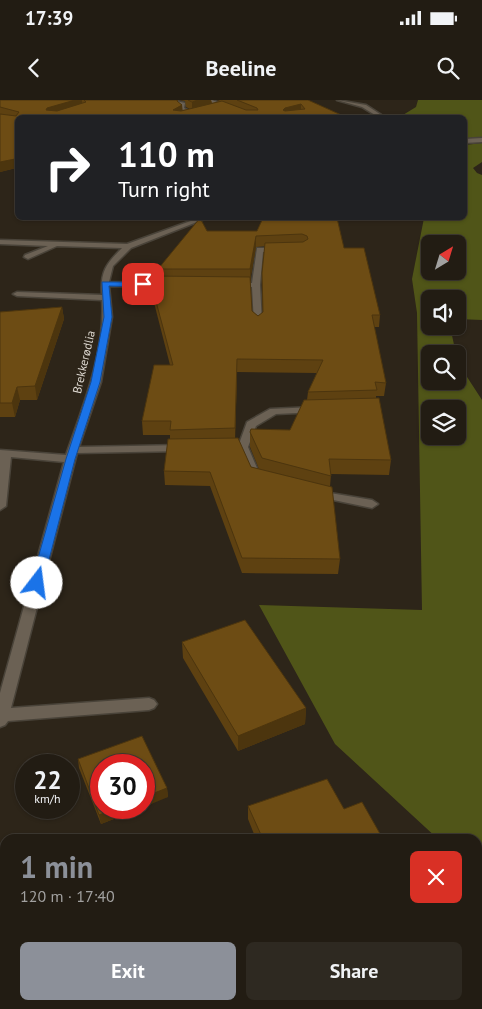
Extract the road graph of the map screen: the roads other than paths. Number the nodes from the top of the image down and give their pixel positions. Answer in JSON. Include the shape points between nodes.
{"nodes":[{"id":1,"x":174,"y":100,"type":"edge"},
{"id":2,"x":208,"y":100,"type":"edge"},
{"id":3,"x":339,"y":100,"type":"edge"},
{"id":4,"x":223,"y":105,"type":"junction"},
{"id":5,"x":207,"y":109,"type":"edge"},
{"id":6,"x":199,"y":111,"type":"edge"},
{"id":7,"x":191,"y":114,"type":"junction"},
{"id":8,"x":188,"y":115,"type":"edge"},
{"id":9,"x":247,"y":115,"type":"edge"},
{"id":10,"x":379,"y":115,"type":"edge"},
{"id":11,"x":482,"y":140,"type":"edge"},
{"id":12,"x":467,"y":142,"type":"edge"},
{"id":13,"x":199,"y":220,"type":"edge"},
{"id":14,"x":0,"y":242,"type":"edge"},
{"id":15,"x":58,"y":244,"type":"junction"},
{"id":16,"x":128,"y":246,"type":"junction"},
{"id":17,"x":294,"y":250,"type":"edge"},
{"id":18,"x":28,"y":257,"type":"dead end"},
{"id":19,"x":105,"y":284,"type":"junction"},
{"id":20,"x":180,"y":285,"type":"edge"},
{"id":21,"x":227,"y":285,"type":"edge"},
{"id":22,"x":256,"y":286,"type":"junction"},
{"id":23,"x":17,"y":294,"type":"dead end"},
{"id":24,"x":106,"y":298,"type":"junction"},
{"id":25,"x":258,"y":323,"type":"edge"},
{"id":26,"x":323,"y":410,"type":"edge"},
{"id":27,"x":213,"y":447,"type":"edge"},
{"id":28,"x":243,"y":447,"type":"junction"},
{"id":29,"x":193,"y":448,"type":"edge"},
{"id":30,"x":3,"y":454,"type":"edge"},
{"id":31,"x":72,"y":455,"type":"junction"},
{"id":32,"x":274,"y":482,"type":"edge"},
{"id":33,"x":302,"y":490,"type":"edge"},
{"id":34,"x":372,"y":504,"type":"dead end"},
{"id":35,"x":0,"y":506,"type":"edge"},
{"id":36,"x":149,"y":704,"type":"dead end"},
{"id":37,"x":1,"y":716,"type":"edge"}],
"edges":[{"from":1,"to":7,"type":"street"},
{"from":2,"to":4,"type":"street"},
{"from":3,"to":10,"type":"street","via":[[364,106]]},
{"from":4,"to":5,"type":"street"},
{"from":4,"to":9,"type":"street"},
{"from":6,"to":7,"type":"street"},
{"from":7,"to":8,"type":"street"},
{"from":11,"to":12,"type":"street"},
{"from":13,"to":16,"type":"street","name":"Brekkerødlia"},
{"from":14,"to":15,"type":"street","name":"Brekkerødlia"},
{"from":15,"to":16,"type":"street","name":"Brekkerødlia"},
{"from":15,"to":18,"type":"street"},
{"from":16,"to":19,"type":"street","name":"Brekkerødlia","via":[[109,265]]},
{"from":17,"to":22,"type":"street","via":[[260,250]]},
{"from":19,"to":20,"type":"street"},
{"from":19,"to":24,"type":"street","name":"Brekkerødlia"},
{"from":21,"to":22,"type":"street"},
{"from":22,"to":25,"type":"street"},
{"from":23,"to":24,"type":"street"},
{"from":24,"to":31,"type":"street","name":"Brekkerødlia","via":[[108,317],[96,382]]},
{"from":26,"to":28,"type":"street","via":[[274,411],[251,424]]},
{"from":27,"to":28,"type":"street"},
{"from":28,"to":32,"type":"street","via":[[254,477]]},
{"from":29,"to":31,"type":"street"},
{"from":30,"to":31,"type":"street"},
{"from":30,"to":35,"type":"street"},
{"from":31,"to":37,"type":"street","name":"Brekkerødlia"},
{"from":33,"to":34,"type":"street"},
{"from":36,"to":37,"type":"street"}]}
